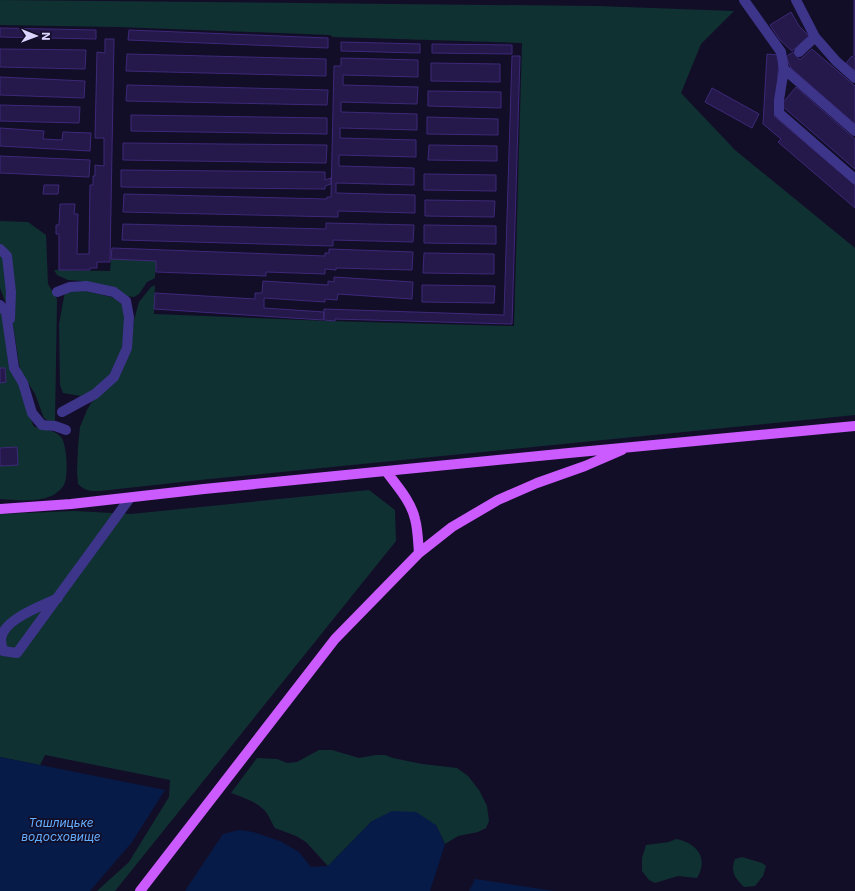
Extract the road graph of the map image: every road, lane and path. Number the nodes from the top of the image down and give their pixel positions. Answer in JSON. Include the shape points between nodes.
{"nodes":[{"id":1,"x":744,"y":0,"type":"edge"},
{"id":2,"x":796,"y":0,"type":"edge"},
{"id":3,"x":815,"y":37,"type":"junction"},
{"id":4,"x":799,"y":52,"type":"dead end"},
{"id":5,"x":784,"y":69,"type":"junction"},
{"id":6,"x":855,"y":78,"type":"edge"},
{"id":7,"x":855,"y":131,"type":"edge"},
{"id":8,"x":855,"y":179,"type":"edge"},
{"id":9,"x":0,"y":249,"type":"edge"},
{"id":10,"x":58,"y":292,"type":"dead end"},
{"id":11,"x":0,"y":305,"type":"edge"},
{"id":12,"x":9,"y":335,"type":"junction"},
{"id":13,"x":62,"y":412,"type":"dead end"},
{"id":14,"x":855,"y":426,"type":"edge"},
{"id":15,"x":66,"y":430,"type":"dead end"},
{"id":16,"x":629,"y":447,"type":"junction"},
{"id":17,"x":386,"y":472,"type":"junction"},
{"id":18,"x":130,"y":498,"type":"junction"},
{"id":19,"x":0,"y":509,"type":"edge"},
{"id":20,"x":419,"y":553,"type":"junction"},
{"id":21,"x":58,"y":598,"type":"junction"},
{"id":22,"x":140,"y":891,"type":"edge"}],
"edges":[{"from":1,"to":5,"type":"lane","via":[[781,52]]},
{"from":2,"to":3,"type":"lane"},
{"from":3,"to":4,"type":"lane"},
{"from":3,"to":6,"type":"lane"},
{"from":5,"to":7,"type":"lane"},
{"from":5,"to":8,"type":"lane","via":[[779,113]]},
{"from":9,"to":12,"type":"lane","via":[[7,256],[10,285]]},
{"from":10,"to":13,"type":"lane","via":[[70,287],[86,286],[114,292],[126,301],[129,317],[128,348],[114,376],[95,394]]},
{"from":11,"to":12,"type":"lane","via":[[6,312]]},
{"from":12,"to":15,"type":"lane","via":[[14,368],[23,383],[32,413],[42,425]]},
{"from":14,"to":16,"type":"main road"},
{"from":16,"to":17,"type":"main road"},
{"from":16,"to":20,"type":"main road","via":[[498,500],[452,527]]},
{"from":17,"to":18,"type":"main road"},
{"from":17,"to":20,"type":"main road","via":[[412,509],[416,520]]},
{"from":18,"to":19,"type":"main road"},
{"from":18,"to":21,"type":"lane"},
{"from":20,"to":22,"type":"main road","via":[[335,639]]},
{"from":21,"to":21,"type":"lane","via":[[17,652],[3,651],[1,638],[6,626]]}]}
